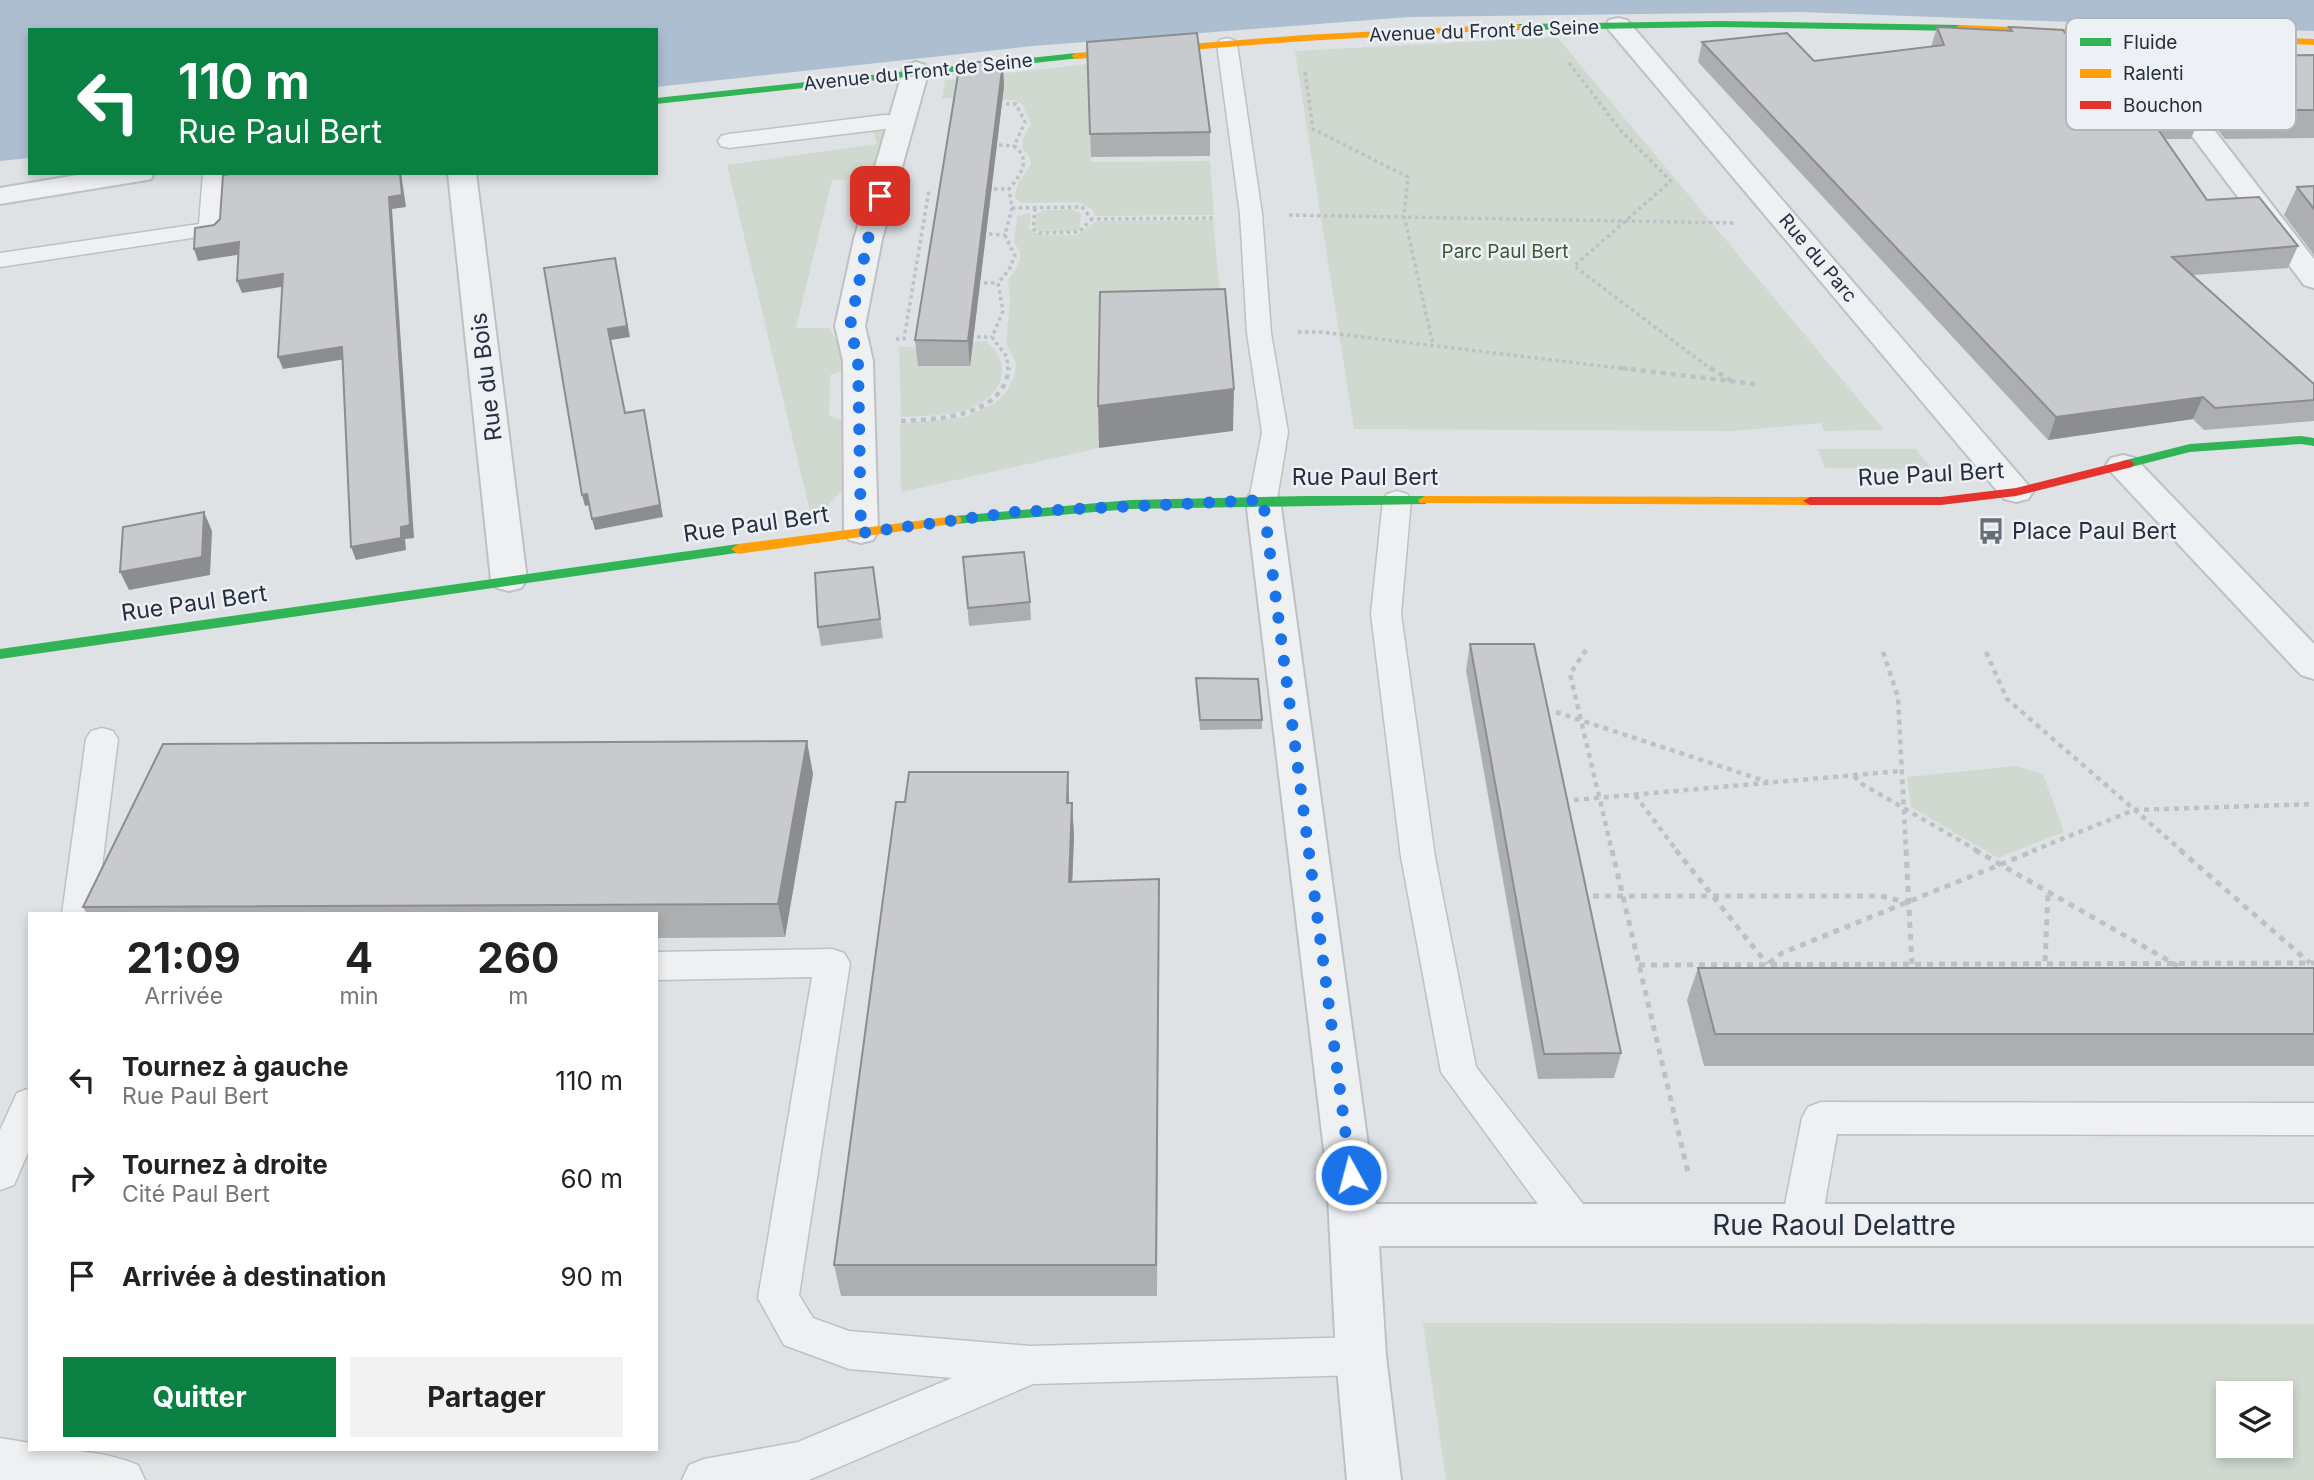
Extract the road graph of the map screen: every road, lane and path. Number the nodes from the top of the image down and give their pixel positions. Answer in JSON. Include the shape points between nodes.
{"nodes":[{"id":1,"x":1618,"y":25,"type":"junction"},
{"id":2,"x":2066,"y":31,"type":"edge"},
{"id":3,"x":2296,"y":41,"type":"edge"},
{"id":4,"x":2314,"y":42,"type":"edge"},
{"id":5,"x":1227,"y":44,"type":"junction"},
{"id":6,"x":1563,"y":55,"type":"dead end"},
{"id":7,"x":1305,"y":67,"type":"dead end"},
{"id":8,"x":916,"y":70,"type":"junction"},
{"id":9,"x":658,"y":101,"type":"edge"},
{"id":10,"x":1006,"y":104,"type":"dead end"},
{"id":11,"x":901,"y":121,"type":"junction"},
{"id":12,"x":2201,"y":130,"type":"edge"},
{"id":13,"x":729,"y":141,"type":"dead end"},
{"id":14,"x":999,"y":145,"type":"edge"},
{"id":15,"x":1014,"y":146,"type":"junction"},
{"id":16,"x":129,"y":175,"type":"edge"},
{"id":17,"x":214,"y":175,"type":"edge"},
{"id":18,"x":462,"y":175,"type":"edge"},
{"id":19,"x":929,"y":189,"type":"dead end"},
{"id":20,"x":994,"y":189,"type":"edge"},
{"id":21,"x":1009,"y":189,"type":"junction"},
{"id":22,"x":0,"y":196,"type":"edge"},
{"id":23,"x":1012,"y":208,"type":"junction"},
{"id":24,"x":1035,"y":208,"type":"junction"},
{"id":25,"x":1251,"y":214,"type":"junction"},
{"id":26,"x":1405,"y":215,"type":"junction"},
{"id":27,"x":1784,"y":218,"type":"junction"},
{"id":28,"x":1093,"y":219,"type":"junction"},
{"id":29,"x":1625,"y":220,"type":"junction"},
{"id":30,"x":989,"y":234,"type":"edge"},
{"id":31,"x":1005,"y":234,"type":"junction"},
{"id":32,"x":0,"y":260,"type":"edge"},
{"id":33,"x":2313,"y":278,"type":"edge"},
{"id":34,"x":984,"y":283,"type":"dead end"},
{"id":35,"x":998,"y":283,"type":"junction"},
{"id":36,"x":1259,"y":333,"type":"junction"},
{"id":37,"x":977,"y":337,"type":"dead end"},
{"id":38,"x":992,"y":337,"type":"junction"},
{"id":39,"x":893,"y":339,"type":"dead end"},
{"id":40,"x":1433,"y":345,"type":"junction"},
{"id":41,"x":1732,"y":381,"type":"junction"},
{"id":42,"x":1755,"y":384,"type":"dead end"},
{"id":43,"x":895,"y":421,"type":"dead end"},
{"id":44,"x":2314,"y":442,"type":"edge"},
{"id":45,"x":2123,"y":465,"type":"junction"},
{"id":46,"x":2016,"y":492,"type":"junction"},
{"id":47,"x":1263,"y":500,"type":"junction"},
{"id":48,"x":1397,"y":500,"type":"junction"},
{"id":49,"x":861,"y":533,"type":"junction"},
{"id":50,"x":509,"y":580,"type":"junction"},
{"id":51,"x":1586,"y":650,"type":"dead end"},
{"id":52,"x":1883,"y":652,"type":"dead end"},
{"id":53,"x":1986,"y":652,"type":"dead end"},
{"id":54,"x":0,"y":654,"type":"edge"},
{"id":55,"x":2314,"y":666,"type":"edge"},
{"id":56,"x":1556,"y":712,"type":"dead end"},
{"id":57,"x":1581,"y":720,"type":"junction"},
{"id":58,"x":102,"y":739,"type":"dead end"},
{"id":59,"x":1902,"y":771,"type":"junction"},
{"id":60,"x":1854,"y":776,"type":"junction"},
{"id":61,"x":1770,"y":783,"type":"junction"},
{"id":62,"x":1635,"y":795,"type":"junction"},
{"id":63,"x":1600,"y":799,"type":"junction"},
{"id":64,"x":1574,"y":800,"type":"dead end"},
{"id":65,"x":2314,"y":804,"type":"edge"},
{"id":66,"x":1903,"y":809,"type":"junction"},
{"id":67,"x":2134,"y":810,"type":"junction"},
{"id":68,"x":2000,"y":865,"type":"junction"},
{"id":69,"x":2048,"y":892,"type":"junction"},
{"id":70,"x":1622,"y":895,"type":"junction"},
{"id":71,"x":1593,"y":896,"type":"dead end"},
{"id":72,"x":1710,"y":896,"type":"junction"},
{"id":73,"x":1909,"y":902,"type":"junction"},
{"id":74,"x":79,"y":912,"type":"edge"},
{"id":75,"x":2170,"y":962,"type":"junction"},
{"id":76,"x":2045,"y":963,"type":"junction"},
{"id":77,"x":1912,"y":964,"type":"junction"},
{"id":78,"x":2313,"y":964,"type":"edge"},
{"id":79,"x":1639,"y":965,"type":"junction"},
{"id":80,"x":1767,"y":965,"type":"junction"},
{"id":81,"x":658,"y":966,"type":"edge"},
{"id":82,"x":1911,"y":973,"type":"edge"},
{"id":83,"x":1769,"y":974,"type":"edge"},
{"id":84,"x":2191,"y":982,"type":"edge"},
{"id":85,"x":2049,"y":984,"type":"edge"},
{"id":86,"x":28,"y":1109,"type":"edge"},
{"id":87,"x":2314,"y":1119,"type":"edge"},
{"id":88,"x":0,"y":1173,"type":"edge"},
{"id":89,"x":1354,"y":1225,"type":"junction"},
{"id":90,"x":1576,"y":1225,"type":"junction"},
{"id":91,"x":1700,"y":1225,"type":"junction"},
{"id":92,"x":1801,"y":1225,"type":"junction"},
{"id":93,"x":2314,"y":1225,"type":"edge"},
{"id":94,"x":1360,"y":1356,"type":"junction"},
{"id":95,"x":1031,"y":1365,"type":"junction"},
{"id":96,"x":0,"y":1459,"type":"edge"},
{"id":97,"x":123,"y":1480,"type":"edge"},
{"id":98,"x":704,"y":1480,"type":"edge"},
{"id":99,"x":1374,"y":1480,"type":"edge"}],
"edges":[{"from":1,"to":2,"type":"street","name":"Avenue du Front de Seine"},
{"from":1,"to":5,"type":"street","name":"Avenue du Front de Seine"},
{"from":1,"to":27,"type":"street","name":"Rue du Parc"},
{"from":3,"to":4,"type":"street","name":"Avenue du Front de Seine"},
{"from":5,"to":8,"type":"street","name":"Avenue du Front de Seine"},
{"from":5,"to":25,"type":"lane"},
{"from":6,"to":29,"type":"path","via":[[1621,131],[1671,181]]},
{"from":7,"to":26,"type":"path","via":[[1313,129],[1408,177]]},
{"from":8,"to":9,"type":"street","name":"Avenue du Front de Seine"},
{"from":8,"to":11,"type":"street"},
{"from":10,"to":15,"type":"path","via":[[1016,104],[1026,121]]},
{"from":11,"to":13,"type":"lane"},
{"from":11,"to":49,"type":"street","via":[[868,239],[850,326],[858,360]]},
{"from":12,"to":33,"type":"street"},
{"from":14,"to":15,"type":"path"},
{"from":15,"to":21,"type":"path","via":[[1025,162]]},
{"from":16,"to":22,"type":"street"},
{"from":17,"to":32,"type":"lane","via":[[209,229]]},
{"from":18,"to":50,"type":"street","name":"Rue du Bois"},
{"from":19,"to":39,"type":"path","via":[[904,339]]},
{"from":20,"to":21,"type":"path"},
{"from":21,"to":23,"type":"path"},
{"from":23,"to":24,"type":"path"},
{"from":23,"to":31,"type":"path"},
{"from":24,"to":28,"type":"path","via":[[1082,207]]},
{"from":24,"to":28,"type":"path","via":[[1032,229],[1039,233],[1074,233]]},
{"from":25,"to":26,"type":"path"},
{"from":25,"to":28,"type":"path"},
{"from":25,"to":36,"type":"lane"},
{"from":26,"to":29,"type":"path"},
{"from":26,"to":40,"type":"path"},
{"from":27,"to":29,"type":"path","via":[[1750,223]]},
{"from":27,"to":46,"type":"street","name":"Rue du Parc"},
{"from":29,"to":41,"type":"path","via":[[1574,266]]},
{"from":30,"to":31,"type":"path"},
{"from":31,"to":35,"type":"path","via":[[1015,256]]},
{"from":34,"to":35,"type":"path"},
{"from":35,"to":38,"type":"path","via":[[1002,322]]},
{"from":36,"to":40,"type":"path","via":[[1321,332]]},
{"from":36,"to":47,"type":"lane","via":[[1275,432]]},
{"from":37,"to":38,"type":"path"},
{"from":38,"to":43,"type":"path","via":[[1010,365],[999,393],[984,406],[963,414]]},
{"from":40,"to":41,"type":"path"},
{"from":41,"to":42,"type":"path"},
{"from":44,"to":45,"type":"street","name":"Rue Paul Bert","via":[[2190,448]]},
{"from":45,"to":46,"type":"street","name":"Rue Paul Bert"},
{"from":45,"to":55,"type":"street"},
{"from":46,"to":48,"type":"street","name":"Rue Paul Bert","via":[[1941,501]]},
{"from":47,"to":48,"type":"street","name":"Rue Paul Bert"},
{"from":47,"to":49,"type":"street","name":"Rue Paul Bert","via":[[1015,512]]},
{"from":47,"to":89,"type":"street"},
{"from":48,"to":90,"type":"lane","via":[[1386,614],[1418,857],[1459,1072]]},
{"from":49,"to":50,"type":"street","name":"Rue Paul Bert"},
{"from":50,"to":54,"type":"street","name":"Rue Paul Bert"},
{"from":51,"to":57,"type":"path","via":[[1570,674]]},
{"from":52,"to":59,"type":"path","via":[[1898,697]]},
{"from":53,"to":67,"type":"path","via":[[2007,699]]},
{"from":56,"to":57,"type":"path"},
{"from":57,"to":61,"type":"path"},
{"from":57,"to":63,"type":"path"},
{"from":58,"to":74,"type":"lane"},
{"from":59,"to":60,"type":"path"},
{"from":59,"to":66,"type":"path"},
{"from":60,"to":61,"type":"path"},
{"from":60,"to":66,"type":"path"},
{"from":61,"to":62,"type":"path"},
{"from":62,"to":63,"type":"path"},
{"from":62,"to":72,"type":"path"},
{"from":63,"to":64,"type":"path"},
{"from":63,"to":70,"type":"path"},
{"from":65,"to":67,"type":"path"},
{"from":66,"to":68,"type":"path"},
{"from":66,"to":73,"type":"path"},
{"from":67,"to":68,"type":"path"},
{"from":67,"to":78,"type":"path"},
{"from":68,"to":69,"type":"path"},
{"from":68,"to":73,"type":"path"},
{"from":69,"to":75,"type":"path"},
{"from":69,"to":76,"type":"path"},
{"from":70,"to":71,"type":"path"},
{"from":70,"to":72,"type":"path"},
{"from":70,"to":79,"type":"path"},
{"from":72,"to":73,"type":"path","via":[[1881,895]]},
{"from":72,"to":80,"type":"path"},
{"from":73,"to":77,"type":"path"},
{"from":73,"to":80,"type":"path","via":[[1782,953]]},
{"from":75,"to":76,"type":"path"},
{"from":75,"to":78,"type":"path"},
{"from":75,"to":84,"type":"path","via":[[2186,971]]},
{"from":76,"to":77,"type":"path"},
{"from":76,"to":85,"type":"path"},
{"from":77,"to":80,"type":"path"},
{"from":77,"to":82,"type":"path"},
{"from":79,"to":80,"type":"path"},
{"from":79,"to":91,"type":"path"},
{"from":80,"to":83,"type":"path"},
{"from":81,"to":95,"type":"lane","via":[[832,963],[778,1298],[799,1332],[849,1350]]},
{"from":86,"to":88,"type":"lane"},
{"from":87,"to":92,"type":"lane","via":[[1821,1118]]},
{"from":89,"to":90,"type":"street","name":"Rue Raoul Delattre"},
{"from":89,"to":94,"type":"street"},
{"from":90,"to":91,"type":"street","name":"Rue Raoul Delattre"},
{"from":91,"to":92,"type":"street","name":"Rue Raoul Delattre"},
{"from":92,"to":93,"type":"street","name":"Rue Raoul Delattre"},
{"from":94,"to":95,"type":"lane"},
{"from":94,"to":99,"type":"street"},
{"from":95,"to":98,"type":"lane","via":[[799,1463]]},
{"from":96,"to":97,"type":"lane"}]}
